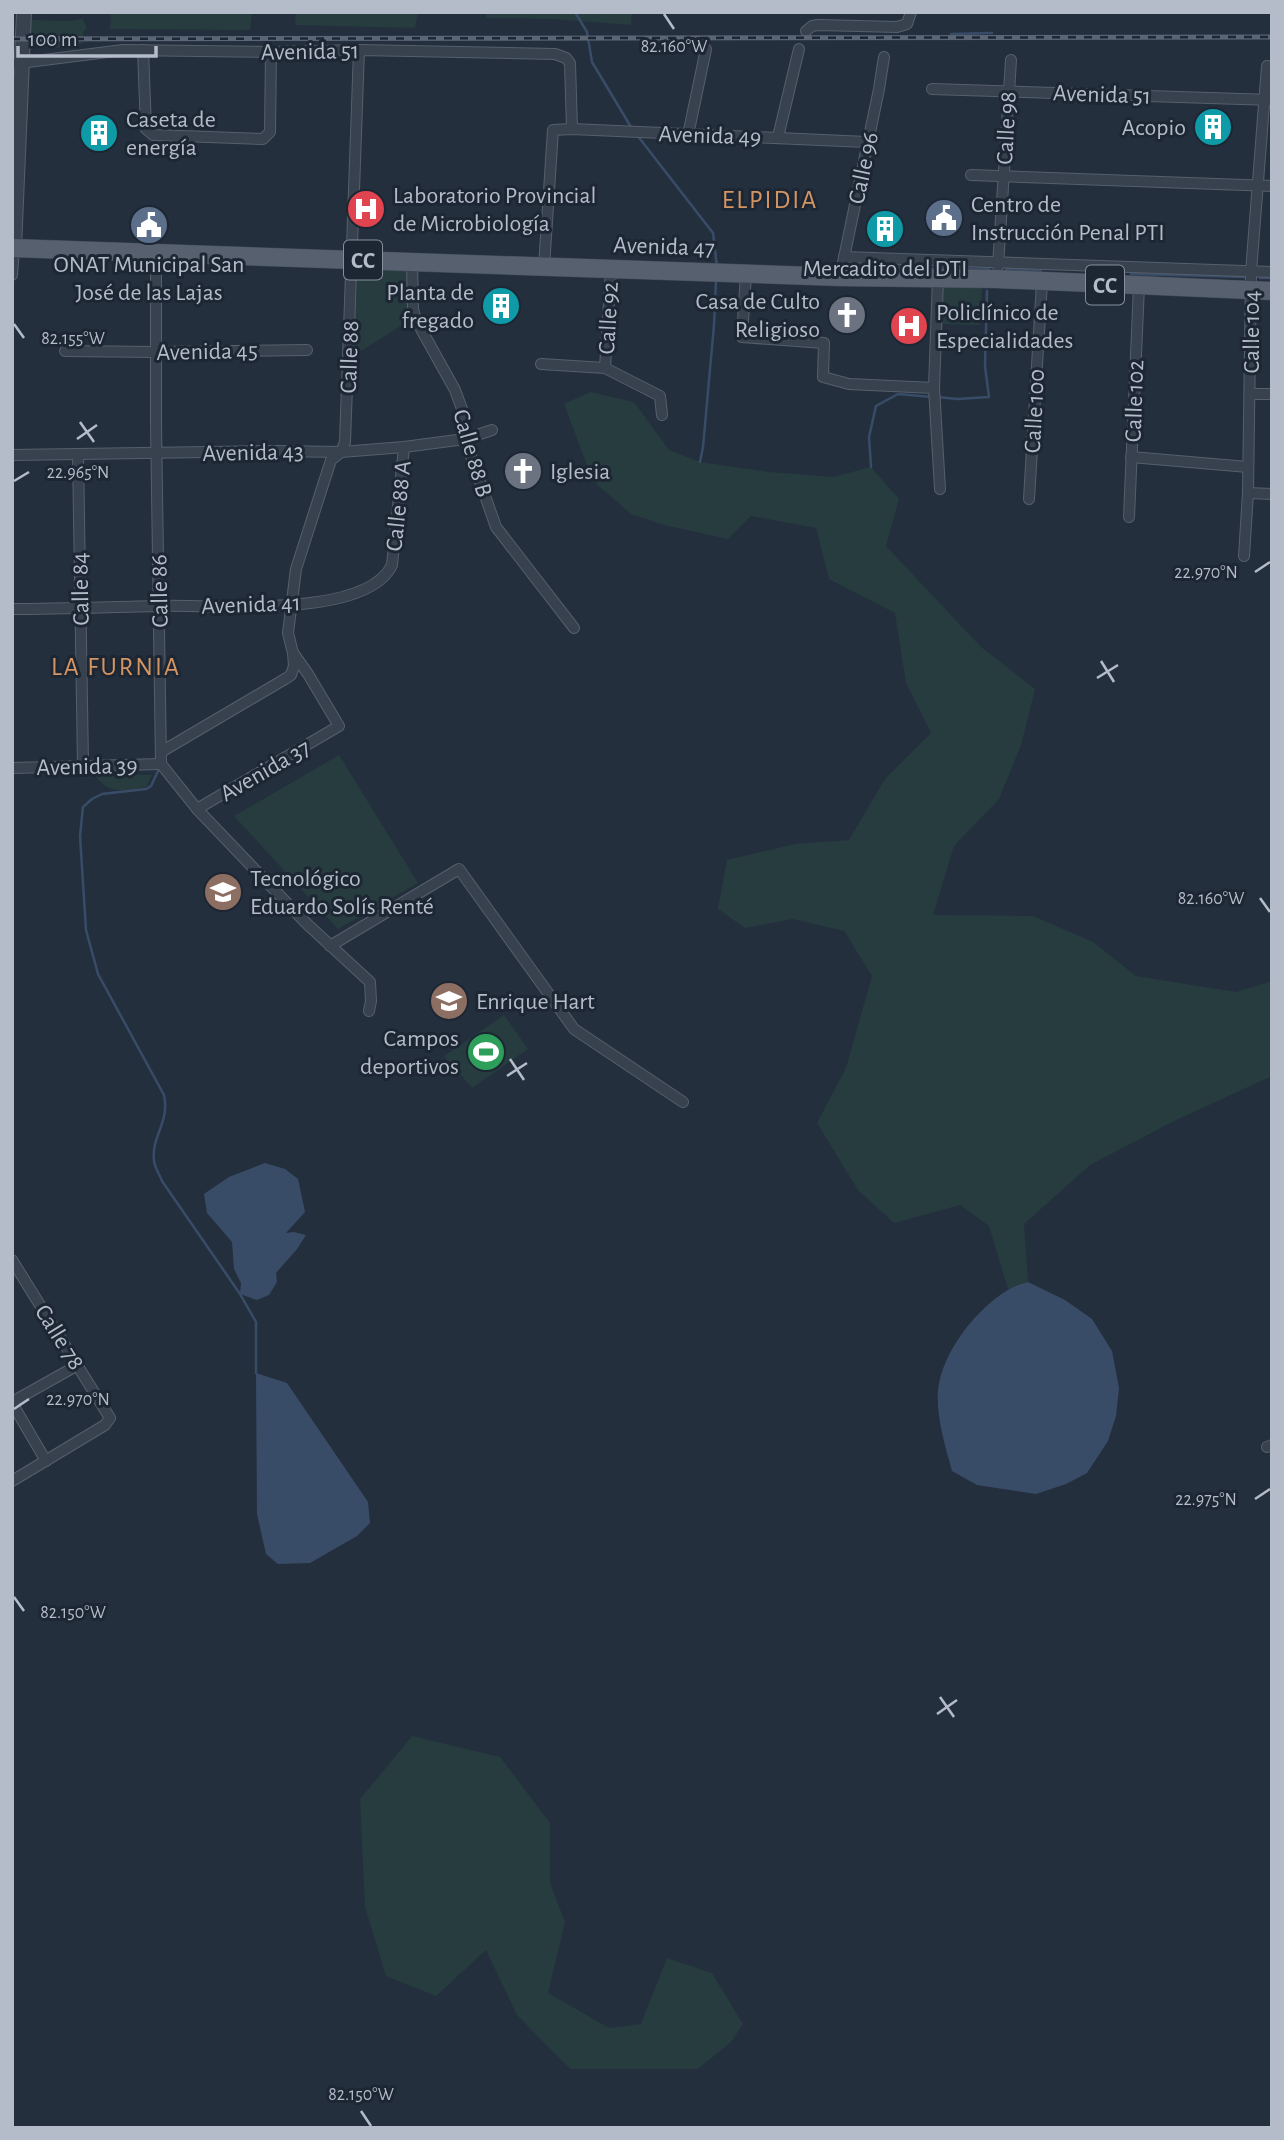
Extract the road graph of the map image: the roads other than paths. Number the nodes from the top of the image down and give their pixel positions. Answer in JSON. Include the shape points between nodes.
{"nodes":[{"id":1,"x":24,"y":12,"type":"edge"},
{"id":2,"x":911,"y":12,"type":"edge"},
{"id":3,"x":806,"y":31,"type":"dead end"},
{"id":4,"x":706,"y":49,"type":"dead end"},
{"id":5,"x":799,"y":49,"type":"dead end"},
{"id":6,"x":143,"y":50,"type":"junction"},
{"id":7,"x":359,"y":50,"type":"junction"},
{"id":8,"x":271,"y":52,"type":"junction"},
{"id":9,"x":884,"y":57,"type":"dead end"},
{"id":10,"x":1011,"y":60,"type":"dead end"},
{"id":11,"x":16,"y":64,"type":"edge"},
{"id":12,"x":1267,"y":66,"type":"dead end"},
{"id":13,"x":932,"y":89,"type":"dead end"},
{"id":14,"x":1009,"y":91,"type":"junction"},
{"id":15,"x":1268,"y":100,"type":"edge"},
{"id":16,"x":572,"y":129,"type":"junction"},
{"id":17,"x":688,"y":135,"type":"junction"},
{"id":18,"x":778,"y":137,"type":"junction"},
{"id":19,"x":867,"y":142,"type":"junction"},
{"id":20,"x":971,"y":176,"type":"dead end"},
{"id":21,"x":1003,"y":177,"type":"junction"},
{"id":22,"x":1257,"y":185,"type":"junction"},
{"id":23,"x":1272,"y":186,"type":"edge"},
{"id":24,"x":13,"y":248,"type":"edge"},
{"id":25,"x":156,"y":253,"type":"junction"},
{"id":26,"x":844,"y":257,"type":"junction"},
{"id":27,"x":352,"y":260,"type":"junction"},
{"id":28,"x":412,"y":262,"type":"junction"},
{"id":29,"x":1092,"y":266,"type":"junction"},
{"id":30,"x":544,"y":267,"type":"junction"},
{"id":31,"x":611,"y":269,"type":"junction"},
{"id":32,"x":998,"y":271,"type":"junction"},
{"id":33,"x":1272,"y":272,"type":"edge"},
{"id":34,"x":746,"y":274,"type":"junction"},
{"id":35,"x":12,"y":275,"type":"edge"},
{"id":36,"x":840,"y":277,"type":"junction"},
{"id":37,"x":938,"y":278,"type":"junction"},
{"id":38,"x":1251,"y":281,"type":"junction"},
{"id":39,"x":1042,"y":282,"type":"junction"},
{"id":40,"x":1091,"y":284,"type":"junction"},
{"id":41,"x":1139,"y":286,"type":"junction"},
{"id":42,"x":1272,"y":290,"type":"edge"},
{"id":43,"x":307,"y":350,"type":"dead end"},
{"id":44,"x":65,"y":351,"type":"dead end"},
{"id":45,"x":156,"y":352,"type":"junction"},
{"id":46,"x":541,"y":364,"type":"dead end"},
{"id":47,"x":605,"y":368,"type":"junction"},
{"id":48,"x":934,"y":388,"type":"junction"},
{"id":49,"x":1250,"y":394,"type":"junction"},
{"id":50,"x":1272,"y":394,"type":"edge"},
{"id":51,"x":662,"y":415,"type":"dead end"},
{"id":52,"x":492,"y":430,"type":"dead end"},
{"id":53,"x":465,"y":439,"type":"junction"},
{"id":54,"x":404,"y":447,"type":"junction"},
{"id":55,"x":341,"y":452,"type":"junction"},
{"id":56,"x":158,"y":453,"type":"junction"},
{"id":57,"x":78,"y":454,"type":"junction"},
{"id":58,"x":12,"y":455,"type":"edge"},
{"id":59,"x":1131,"y":457,"type":"junction"},
{"id":60,"x":1248,"y":467,"type":"junction"},
{"id":61,"x":940,"y":489,"type":"dead end"},
{"id":62,"x":1248,"y":493,"type":"junction"},
{"id":63,"x":1272,"y":494,"type":"edge"},
{"id":64,"x":1029,"y":499,"type":"dead end"},
{"id":65,"x":1129,"y":517,"type":"dead end"},
{"id":66,"x":1244,"y":556,"type":"dead end"},
{"id":67,"x":393,"y":565,"type":"joint"},
{"id":68,"x":159,"y":606,"type":"junction"},
{"id":69,"x":290,"y":606,"type":"junction"},
{"id":70,"x":12,"y":609,"type":"edge"},
{"id":71,"x":80,"y":609,"type":"junction"},
{"id":72,"x":574,"y":628,"type":"dead end"},
{"id":73,"x":293,"y":653,"type":"junction"},
{"id":74,"x":285,"y":679,"type":"joint"},
{"id":75,"x":332,"y":731,"type":"joint"},
{"id":76,"x":161,"y":758,"type":"junction"},
{"id":77,"x":83,"y":765,"type":"junction"},
{"id":78,"x":12,"y":768,"type":"edge"},
{"id":79,"x":197,"y":809,"type":"junction"},
{"id":80,"x":330,"y":946,"type":"junction"},
{"id":81,"x":369,"y":1011,"type":"dead end"},
{"id":82,"x":683,"y":1102,"type":"dead end"},
{"id":83,"x":12,"y":1260,"type":"edge"},
{"id":84,"x":78,"y":1365,"type":"junction"},
{"id":85,"x":12,"y":1402,"type":"edge"},
{"id":86,"x":46,"y":1461,"type":"junction"},
{"id":87,"x":12,"y":1481,"type":"edge"}],
"edges":[{"from":1,"to":11,"type":"street"},
{"from":2,"to":3,"type":"street","via":[[907,24],[897,27],[812,26]]},
{"from":4,"to":17,"type":"street"},
{"from":5,"to":18,"type":"street"},
{"from":6,"to":8,"type":"street","name":"Avenida 51"},
{"from":6,"to":8,"type":"street","via":[[146,129],[153,135],[263,139],[270,132]]},
{"from":6,"to":11,"type":"street","name":"Avenida 51"},
{"from":7,"to":8,"type":"street","name":"Avenida 51"},
{"from":7,"to":16,"type":"street","name":"Avenida 51","via":[[555,54],[566,58],[572,78]]},
{"from":7,"to":27,"type":"street","name":"Calle 88"},
{"from":9,"to":19,"type":"street","name":"Calle 96"},
{"from":10,"to":14,"type":"street","name":"Calle 98"},
{"from":11,"to":24,"type":"street"},
{"from":12,"to":15,"type":"street","name":"Calle 104"},
{"from":13,"to":14,"type":"street","name":"Avenida 51"},
{"from":14,"to":15,"type":"street","name":"Avenida 51"},
{"from":14,"to":21,"type":"street","name":"Calle 98"},
{"from":15,"to":22,"type":"street","name":"Calle 104"},
{"from":16,"to":17,"type":"street","name":"Avenida 49"},
{"from":16,"to":30,"type":"street","name":"Avenida 49","via":[[553,130]]},
{"from":17,"to":18,"type":"street","name":"Avenida 49"},
{"from":18,"to":19,"type":"street","name":"Avenida 49"},
{"from":19,"to":26,"type":"street","name":"Calle 96"},
{"from":20,"to":21,"type":"street"},
{"from":21,"to":22,"type":"street"},
{"from":21,"to":32,"type":"street","name":"Calle 98"},
{"from":22,"to":23,"type":"street"},
{"from":22,"to":38,"type":"street","name":"Calle 104"},
{"from":24,"to":25,"type":"main road","name":"Avenida 47","number":"CC"},
{"from":24,"to":35,"type":"street"},
{"from":25,"to":27,"type":"main road","name":"Avenida 47","number":"CC"},
{"from":25,"to":45,"type":"street","name":"Calle 86"},
{"from":26,"to":32,"type":"street","name":"Avenida 47"},
{"from":26,"to":36,"type":"street","name":"Calle 96"},
{"from":27,"to":28,"type":"main road","name":"Avenida 47","number":"CC"},
{"from":27,"to":55,"type":"street","name":"Calle 88"},
{"from":28,"to":30,"type":"main road","name":"Avenida 47","number":"CC"},
{"from":28,"to":53,"type":"street","name":"Calle 88 B","via":[[416,320],[455,390]]},
{"from":29,"to":32,"type":"street","name":"Avenida 47"},
{"from":29,"to":38,"type":"street","name":"Avenida 47"},
{"from":29,"to":40,"type":"street"},
{"from":30,"to":31,"type":"main road","name":"Avenida 47","number":"CC"},
{"from":31,"to":34,"type":"main road","name":"Avenida 47","number":"CC"},
{"from":31,"to":47,"type":"street","name":"Calle 92"},
{"from":32,"to":37,"type":"main road","name":"Avenida 47","number":"CC"},
{"from":32,"to":39,"type":"main road","name":"Avenida 47","number":"CC"},
{"from":33,"to":38,"type":"street","name":"Avenida 47"},
{"from":34,"to":36,"type":"main road","name":"Avenida 47","number":"CC"},
{"from":34,"to":48,"type":"street","via":[[742,337],[824,343],[823,377],[849,384]]},
{"from":36,"to":37,"type":"main road","name":"Avenida 47","number":"CC"},
{"from":37,"to":48,"type":"street"},
{"from":38,"to":41,"type":"main road","name":"Avenida 47","number":"CC"},
{"from":38,"to":42,"type":"main road","name":"Avenida 47","number":"CC"},
{"from":38,"to":49,"type":"street","name":"Calle 104"},
{"from":39,"to":40,"type":"main road","name":"Avenida 47","number":"CC"},
{"from":39,"to":64,"type":"street","name":"Calle 100"},
{"from":40,"to":41,"type":"main road","name":"Avenida 47","number":"CC"},
{"from":41,"to":59,"type":"street","name":"Calle 102"},
{"from":43,"to":45,"type":"street","name":"Avenida 45"},
{"from":44,"to":45,"type":"street","name":"Avenida 45"},
{"from":45,"to":56,"type":"street","name":"Calle 86"},
{"from":46,"to":47,"type":"street"},
{"from":47,"to":51,"type":"street","via":[[660,396]]},
{"from":48,"to":61,"type":"street"},
{"from":49,"to":50,"type":"street"},
{"from":49,"to":60,"type":"street","name":"Calle 104"},
{"from":52,"to":53,"type":"street","name":"Avenida 43"},
{"from":53,"to":54,"type":"street","name":"Avenida 43"},
{"from":53,"to":72,"type":"street","name":"Calle 88 B","via":[[496,527]]},
{"from":54,"to":55,"type":"street","name":"Avenida 43"},
{"from":54,"to":67,"type":"street","name":"Calle 88 A"},
{"from":55,"to":56,"type":"street","name":"Avenida 43"},
{"from":55,"to":69,"type":"street","name":"Calle 88","via":[[331,460],[296,569]]},
{"from":56,"to":57,"type":"street","name":"Avenida 43"},
{"from":56,"to":68,"type":"street","name":"Calle 86"},
{"from":57,"to":58,"type":"street","name":"Avenida 43"},
{"from":57,"to":71,"type":"street","name":"Calle 84"},
{"from":59,"to":60,"type":"street"},
{"from":59,"to":65,"type":"street","name":"Calle 102"},
{"from":60,"to":62,"type":"street","name":"Calle 104"},
{"from":62,"to":63,"type":"street"},
{"from":62,"to":66,"type":"street","name":"Calle 104"},
{"from":67,"to":69,"type":"street","name":"Avenida 41","via":[[387,576],[369,588]]},
{"from":68,"to":69,"type":"street","name":"Avenida 41"},
{"from":68,"to":71,"type":"street","name":"Avenida 41"},
{"from":68,"to":76,"type":"street","name":"Calle 86"},
{"from":69,"to":73,"type":"street","name":"Calle 88","via":[[288,633]]},
{"from":70,"to":71,"type":"street","name":"Avenida 41"},
{"from":71,"to":77,"type":"street","name":"Calle 84"},
{"from":73,"to":74,"type":"street","name":"Calle 88","via":[[294,666]]},
{"from":73,"to":75,"type":"street","name":"Calle 88","via":[[338,722]]},
{"from":74,"to":76,"type":"street","name":"Avenida 39"},
{"from":75,"to":79,"type":"street","name":"Avenida 37"},
{"from":76,"to":77,"type":"street","name":"Avenida 39"},
{"from":76,"to":79,"type":"street"},
{"from":77,"to":78,"type":"street","name":"Avenida 39"},
{"from":79,"to":80,"type":"street"},
{"from":80,"to":81,"type":"street","via":[[370,982]]},
{"from":80,"to":82,"type":"street","via":[[459,869],[574,1029]]},
{"from":83,"to":84,"type":"street","name":"Calle 78"},
{"from":84,"to":85,"type":"street"},
{"from":84,"to":86,"type":"street","name":"Calle 78","via":[[109,1413],[110,1422]]},
{"from":85,"to":86,"type":"street"},
{"from":86,"to":87,"type":"street"}]}
